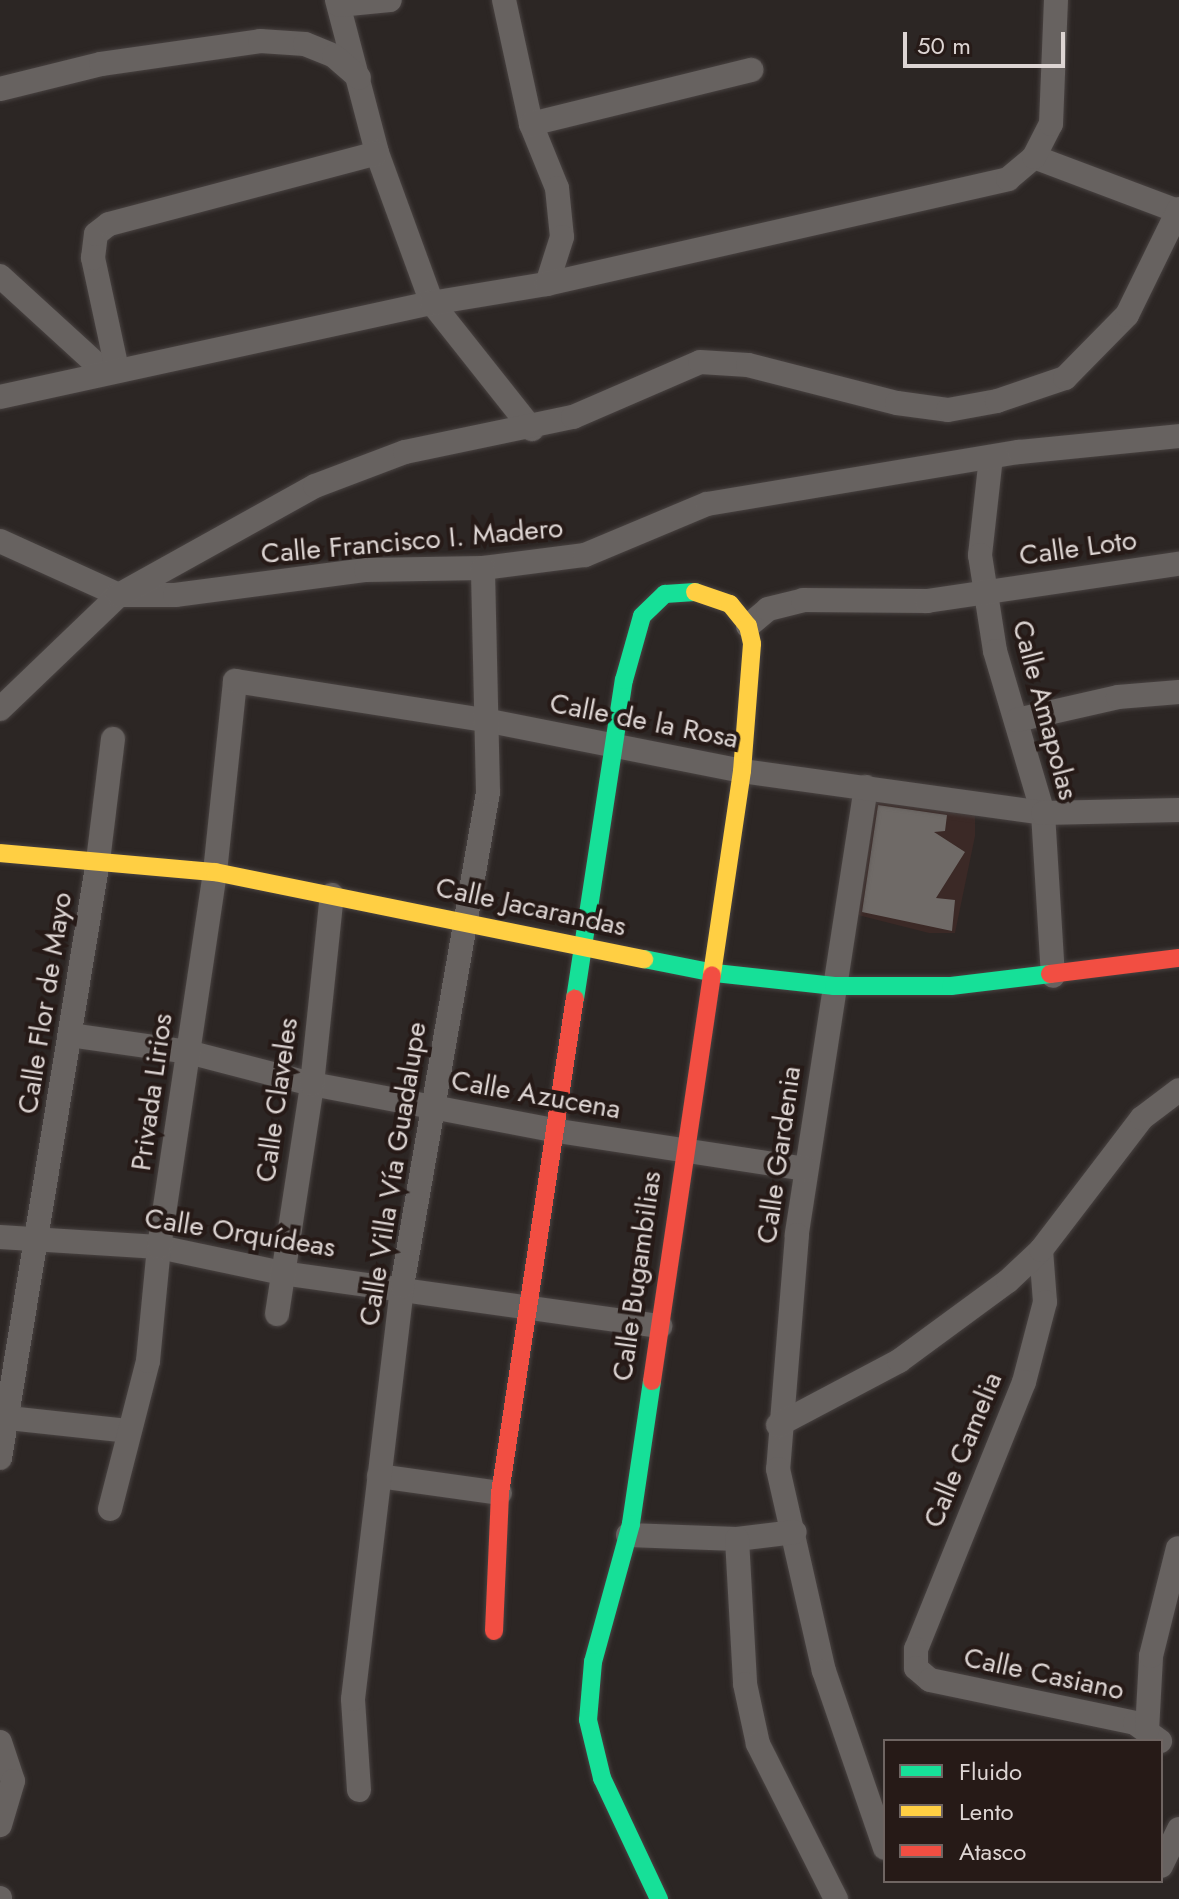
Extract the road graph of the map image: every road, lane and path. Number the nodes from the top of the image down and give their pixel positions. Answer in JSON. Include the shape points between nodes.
{"nodes":[{"id":1,"x":390,"y":0,"type":"edge"},
{"id":2,"x":504,"y":0,"type":"edge"},
{"id":3,"x":1056,"y":0,"type":"edge"},
{"id":4,"x":338,"y":2,"type":"edge"},
{"id":5,"x":751,"y":70,"type":"dead end"},
{"id":6,"x":359,"y":78,"type":"junction"},
{"id":7,"x":0,"y":89,"type":"edge"},
{"id":8,"x":531,"y":124,"type":"junction"},
{"id":9,"x":377,"y":153,"type":"junction"},
{"id":10,"x":1034,"y":157,"type":"junction"},
{"id":11,"x":1178,"y":210,"type":"edge"},
{"id":12,"x":0,"y":276,"type":"edge"},
{"id":13,"x":547,"y":284,"type":"junction"},
{"id":14,"x":432,"y":303,"type":"junction"},
{"id":15,"x":110,"y":370,"type":"junction"},
{"id":16,"x":0,"y":397,"type":"edge"},
{"id":17,"x":532,"y":429,"type":"junction"},
{"id":18,"x":1179,"y":436,"type":"edge"},
{"id":19,"x":991,"y":457,"type":"junction"},
{"id":20,"x":0,"y":541,"type":"edge"},
{"id":21,"x":1179,"y":564,"type":"edge"},
{"id":22,"x":483,"y":568,"type":"junction"},
{"id":23,"x":985,"y":591,"type":"junction"},
{"id":24,"x":119,"y":595,"type":"junction"},
{"id":25,"x":750,"y":635,"type":"junction"},
{"id":26,"x":235,"y":681,"type":"joint"},
{"id":27,"x":1179,"y":692,"type":"edge"},
{"id":28,"x":0,"y":709,"type":"edge"},
{"id":29,"x":485,"y":720,"type":"junction"},
{"id":30,"x":1017,"y":720,"type":"junction"},
{"id":31,"x":113,"y":739,"type":"dead end"},
{"id":32,"x":613,"y":748,"type":"junction"},
{"id":33,"x":742,"y":771,"type":"junction"},
{"id":34,"x":866,"y":787,"type":"junction"},
{"id":35,"x":1179,"y":810,"type":"edge"},
{"id":36,"x":1043,"y":813,"type":"junction"},
{"id":37,"x":0,"y":853,"type":"edge"},
{"id":38,"x":98,"y":861,"type":"junction"},
{"id":39,"x":215,"y":872,"type":"junction"},
{"id":40,"x":332,"y":895,"type":"junction"},
{"id":41,"x":462,"y":921,"type":"junction"},
{"id":42,"x":587,"y":949,"type":"junction"},
{"id":43,"x":1179,"y":958,"type":"edge"},
{"id":44,"x":715,"y":973,"type":"junction"},
{"id":45,"x":1053,"y":976,"type":"junction"},
{"id":46,"x":834,"y":986,"type":"junction"},
{"id":47,"x":70,"y":1035,"type":"junction"},
{"id":48,"x":188,"y":1052,"type":"junction"},
{"id":49,"x":312,"y":1084,"type":"junction"},
{"id":50,"x":1179,"y":1090,"type":"edge"},
{"id":51,"x":436,"y":1108,"type":"junction"},
{"id":52,"x":558,"y":1131,"type":"junction"},
{"id":53,"x":686,"y":1150,"type":"junction"},
{"id":54,"x":806,"y":1169,"type":"junction"},
{"id":55,"x":0,"y":1237,"type":"edge"},
{"id":56,"x":37,"y":1242,"type":"junction"},
{"id":57,"x":159,"y":1247,"type":"junction"},
{"id":58,"x":1041,"y":1250,"type":"junction"},
{"id":59,"x":282,"y":1273,"type":"junction"},
{"id":60,"x":402,"y":1286,"type":"junction"},
{"id":61,"x":526,"y":1306,"type":"junction"},
{"id":62,"x":277,"y":1314,"type":"dead end"},
{"id":63,"x":660,"y":1326,"type":"junction"},
{"id":64,"x":9,"y":1418,"type":"junction"},
{"id":65,"x":778,"y":1425,"type":"junction"},
{"id":66,"x":129,"y":1431,"type":"junction"},
{"id":67,"x":0,"y":1458,"type":"edge"},
{"id":68,"x":379,"y":1476,"type":"junction"},
{"id":69,"x":500,"y":1493,"type":"junction"},
{"id":70,"x":110,"y":1509,"type":"dead end"},
{"id":71,"x":795,"y":1532,"type":"junction"},
{"id":72,"x":628,"y":1535,"type":"junction"},
{"id":73,"x":737,"y":1539,"type":"junction"},
{"id":74,"x":1178,"y":1548,"type":"edge"},
{"id":75,"x":494,"y":1631,"type":"dead end"},
{"id":76,"x":916,"y":1668,"type":"joint"},
{"id":77,"x":1156,"y":1738,"type":"edge"},
{"id":78,"x":0,"y":1742,"type":"edge"},
{"id":79,"x":1163,"y":1744,"type":"edge"},
{"id":80,"x":1179,"y":1757,"type":"edge"},
{"id":81,"x":359,"y":1790,"type":"dead end"},
{"id":82,"x":0,"y":1825,"type":"edge"},
{"id":83,"x":1179,"y":1829,"type":"edge"},
{"id":84,"x":883,"y":1842,"type":"edge"},
{"id":85,"x":1163,"y":1862,"type":"edge"},
{"id":86,"x":659,"y":1899,"type":"edge"},
{"id":87,"x":836,"y":1899,"type":"edge"}],
"edges":[{"from":1,"to":4,"type":"street"},
{"from":2,"to":8,"type":"street"},
{"from":3,"to":10,"type":"street","via":[[1051,124]]},
{"from":4,"to":6,"type":"street"},
{"from":5,"to":8,"type":"street"},
{"from":6,"to":7,"type":"street","via":[[334,56],[305,44],[260,41],[101,64]]},
{"from":6,"to":9,"type":"street"},
{"from":8,"to":13,"type":"street","via":[[557,188],[562,237]]},
{"from":9,"to":14,"type":"street"},
{"from":9,"to":15,"type":"street","via":[[109,224],[96,234],[93,258]]},
{"from":10,"to":11,"type":"street"},
{"from":10,"to":13,"type":"street","via":[[1008,179]]},
{"from":11,"to":17,"type":"street","via":[[1127,315],[1065,378],[997,401],[948,410],[897,403],[748,365],[700,362]]},
{"from":12,"to":15,"type":"street"},
{"from":13,"to":14,"type":"street"},
{"from":14,"to":15,"type":"street"},
{"from":14,"to":17,"type":"street"},
{"from":15,"to":16,"type":"street"},
{"from":17,"to":24,"type":"street","via":[[405,452],[357,468]]},
{"from":18,"to":19,"type":"street","name":"Calle Francisco I. Madero"},
{"from":19,"to":22,"type":"street","name":"Calle Francisco I. Madero","via":[[707,504],[585,555]]},
{"from":19,"to":23,"type":"street","name":"Calle Amapolas","via":[[980,555]]},
{"from":20,"to":24,"type":"street","name":"Calle Francisco I. Madero"},
{"from":21,"to":23,"type":"street","name":"Calle Loto"},
{"from":22,"to":24,"type":"street","name":"Calle Francisco I. Madero","via":[[366,570],[175,595]]},
{"from":22,"to":29,"type":"street","name":"Calle Villa Vía Guadalupe"},
{"from":23,"to":25,"type":"street","via":[[927,601],[803,600],[768,609]]},
{"from":23,"to":30,"type":"street","name":"Calle Amapolas","via":[[995,651]]},
{"from":24,"to":28,"type":"street"},
{"from":25,"to":32,"type":"street","via":[[730,604],[706,593],[665,594],[642,616]]},
{"from":25,"to":33,"type":"street","name":"Calle Bugambilias"},
{"from":26,"to":29,"type":"street","name":"Calle de la Rosa"},
{"from":26,"to":39,"type":"street","name":"Privada Lirios"},
{"from":27,"to":30,"type":"street","via":[[1118,697]]},
{"from":29,"to":32,"type":"street","name":"Calle de la Rosa"},
{"from":29,"to":41,"type":"street","name":"Calle Villa Vía Guadalupe","via":[[488,792]]},
{"from":30,"to":36,"type":"street","name":"Calle Amapolas"},
{"from":31,"to":38,"type":"street","name":"Calle Flor de Mayo"},
{"from":32,"to":33,"type":"street","name":"Calle de la Rosa"},
{"from":32,"to":42,"type":"street"},
{"from":33,"to":34,"type":"street","name":"Calle de la Rosa"},
{"from":33,"to":44,"type":"street","name":"Calle Bugambilias"},
{"from":34,"to":36,"type":"street","name":"Calle de la Rosa"},
{"from":34,"to":46,"type":"street","name":"Calle Gardenia"},
{"from":35,"to":36,"type":"street","name":"Calle de la Rosa"},
{"from":36,"to":45,"type":"street","name":"Calle Amapolas"},
{"from":37,"to":38,"type":"street","name":"Calle Jacarandas"},
{"from":38,"to":39,"type":"street","name":"Calle Jacarandas"},
{"from":38,"to":47,"type":"street","name":"Calle Flor de Mayo"},
{"from":39,"to":40,"type":"street","name":"Calle Jacarandas"},
{"from":39,"to":48,"type":"street","name":"Privada Lirios"},
{"from":40,"to":41,"type":"street","name":"Calle Jacarandas"},
{"from":40,"to":49,"type":"street","name":"Calle Claveles"},
{"from":41,"to":42,"type":"street","name":"Calle Jacarandas"},
{"from":41,"to":51,"type":"street","name":"Calle Villa Vía Guadalupe"},
{"from":42,"to":44,"type":"street","name":"Calle Jacarandas"},
{"from":42,"to":52,"type":"street"},
{"from":43,"to":45,"type":"street","name":"Calle Jacarandas"},
{"from":44,"to":46,"type":"street","name":"Calle Jacarandas"},
{"from":44,"to":53,"type":"street","name":"Calle Bugambilias"},
{"from":45,"to":46,"type":"street","name":"Calle Jacarandas","via":[[951,986]]},
{"from":46,"to":54,"type":"street","name":"Calle Gardenia"},
{"from":47,"to":48,"type":"street","name":"Calle Azucena"},
{"from":47,"to":56,"type":"street","name":"Calle Flor de Mayo"},
{"from":48,"to":49,"type":"street","name":"Calle Azucena"},
{"from":48,"to":57,"type":"street","name":"Privada Lirios"},
{"from":49,"to":51,"type":"street","name":"Calle Azucena"},
{"from":49,"to":59,"type":"street","name":"Calle Claveles"},
{"from":50,"to":58,"type":"street","via":[[1142,1118]]},
{"from":51,"to":52,"type":"street","name":"Calle Azucena"},
{"from":51,"to":60,"type":"street","name":"Calle Villa Vía Guadalupe"},
{"from":52,"to":53,"type":"street","name":"Calle Azucena"},
{"from":52,"to":61,"type":"street"},
{"from":53,"to":54,"type":"street","name":"Calle Azucena"},
{"from":53,"to":63,"type":"street","name":"Calle Bugambilias"},
{"from":54,"to":65,"type":"street","name":"Calle Gardenia"},
{"from":55,"to":56,"type":"street","name":"Calle Orquídeas"},
{"from":56,"to":57,"type":"street","name":"Calle Orquídeas"},
{"from":56,"to":64,"type":"street","name":"Calle Flor de Mayo"},
{"from":57,"to":59,"type":"street","name":"Calle Orquídeas"},
{"from":57,"to":66,"type":"street","name":"Privada Lirios","via":[[148,1361]]},
{"from":58,"to":65,"type":"street","via":[[899,1361]]},
{"from":58,"to":76,"type":"street","name":"Calle Camelia","via":[[1045,1302],[1024,1382],[916,1649]]},
{"from":59,"to":60,"type":"street","name":"Calle Orquídeas"},
{"from":59,"to":62,"type":"street","name":"Calle Claveles"},
{"from":60,"to":61,"type":"street","name":"Calle Orquídeas"},
{"from":60,"to":68,"type":"street","name":"Calle Villa Vía Guadalupe"},
{"from":61,"to":63,"type":"street","name":"Calle Orquídeas"},
{"from":61,"to":69,"type":"street"},
{"from":63,"to":72,"type":"street","name":"Calle Bugambilias"},
{"from":64,"to":66,"type":"street"},
{"from":64,"to":67,"type":"street"},
{"from":65,"to":71,"type":"street","name":"Calle Gardenia","via":[[778,1469]]},
{"from":66,"to":70,"type":"street","name":"Privada Lirios"},
{"from":68,"to":69,"type":"street"},
{"from":68,"to":81,"type":"street","name":"Calle Villa Vía Guadalupe","via":[[353,1699]]},
{"from":69,"to":75,"type":"street"},
{"from":71,"to":73,"type":"street"},
{"from":71,"to":84,"type":"street","name":"Calle Gardenia","via":[[824,1671]]},
{"from":72,"to":73,"type":"street"},
{"from":72,"to":86,"type":"street","name":"Calle Bugambilias","via":[[593,1662],[588,1720],[602,1778]]},
{"from":73,"to":87,"type":"street","via":[[745,1684],[758,1744]]},
{"from":74,"to":77,"type":"street","via":[[1151,1656]]},
{"from":76,"to":77,"type":"street","name":"Calle Casiano","via":[[930,1680],[1135,1723]]},
{"from":78,"to":82,"type":"street","via":[[13,1781]]},
{"from":79,"to":80,"type":"street","name":"Calle Casiano"},
{"from":83,"to":85,"type":"street"}]}
